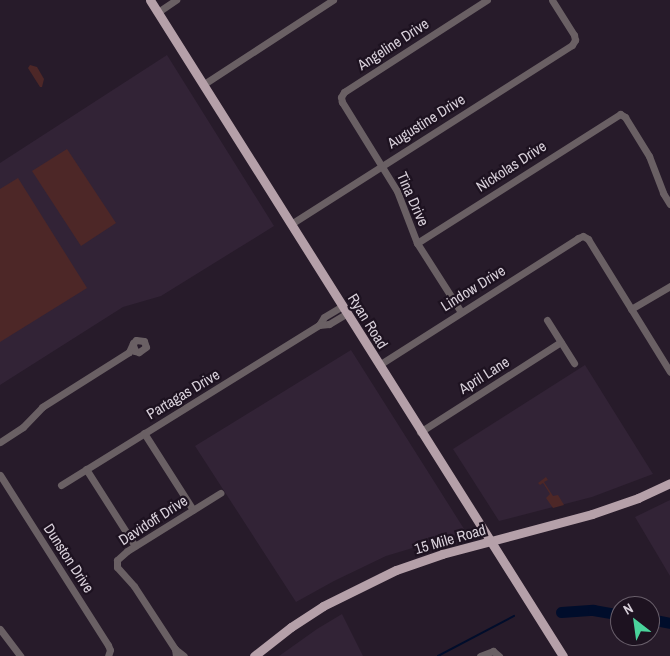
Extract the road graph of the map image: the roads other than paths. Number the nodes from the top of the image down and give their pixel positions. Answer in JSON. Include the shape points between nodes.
{"nodes":[{"id":1,"x":150,"y":0,"type":"edge"},
{"id":2,"x":176,"y":0,"type":"edge"},
{"id":3,"x":333,"y":0,"type":"edge"},
{"id":4,"x":487,"y":0,"type":"edge"},
{"id":5,"x":555,"y":1,"type":"edge"},
{"id":6,"x":158,"y":12,"type":"junction"},
{"id":7,"x":204,"y":84,"type":"junction"},
{"id":8,"x":341,"y":97,"type":"joint"},
{"id":9,"x":382,"y":166,"type":"junction"},
{"id":10,"x":670,"y":204,"type":"edge"},
{"id":11,"x":291,"y":224,"type":"junction"},
{"id":12,"x":417,"y":243,"type":"junction"},
{"id":13,"x":670,"y":286,"type":"edge"},
{"id":14,"x":631,"y":309,"type":"junction"},
{"id":15,"x":345,"y":310,"type":"junction"},
{"id":16,"x":461,"y":312,"type":"junction"},
{"id":17,"x":547,"y":320,"type":"dead end"},
{"id":18,"x":561,"y":342,"type":"junction"},
{"id":19,"x":133,"y":350,"type":"dead end"},
{"id":20,"x":574,"y":363,"type":"dead end"},
{"id":21,"x":379,"y":365,"type":"junction"},
{"id":22,"x":670,"y":372,"type":"edge"},
{"id":23,"x":420,"y":432,"type":"junction"},
{"id":24,"x":144,"y":433,"type":"junction"},
{"id":25,"x":0,"y":442,"type":"edge"},
{"id":26,"x":86,"y":469,"type":"junction"},
{"id":27,"x":0,"y":475,"type":"edge"},
{"id":28,"x":670,"y":483,"type":"edge"},
{"id":29,"x":60,"y":485,"type":"dead end"},
{"id":30,"x":220,"y":494,"type":"dead end"},
{"id":31,"x":194,"y":510,"type":"junction"},
{"id":32,"x":491,"y":542,"type":"junction"},
{"id":33,"x":136,"y":546,"type":"junction"},
{"id":34,"x":0,"y":629,"type":"edge"},
{"id":35,"x":175,"y":653,"type":"edge"},
{"id":36,"x":560,"y":655,"type":"edge"},
{"id":37,"x":20,"y":656,"type":"edge"},
{"id":38,"x":108,"y":656,"type":"edge"},
{"id":39,"x":184,"y":656,"type":"edge"},
{"id":40,"x":254,"y":656,"type":"edge"},
{"id":41,"x":480,"y":656,"type":"edge"},
{"id":42,"x":499,"y":656,"type":"edge"}],
"edges":[{"from":1,"to":6,"type":"main road","name":"Ryan Road"},
{"from":2,"to":6,"type":"street"},
{"from":3,"to":7,"type":"street"},
{"from":4,"to":8,"type":"street","name":"Angeline Drive","via":[[344,92]]},
{"from":5,"to":9,"type":"street","name":"Augustine Drive","via":[[574,35],[572,45]]},
{"from":6,"to":7,"type":"main road","name":"Ryan Road"},
{"from":7,"to":11,"type":"main road","name":"Ryan Road"},
{"from":8,"to":9,"type":"street","name":"Tina Drive"},
{"from":9,"to":11,"type":"street","name":"Augustine Drive"},
{"from":9,"to":12,"type":"street","name":"Tina Drive","via":[[401,200]]},
{"from":10,"to":12,"type":"street","name":"Nickolas Drive","via":[[653,163],[620,114]]},
{"from":11,"to":15,"type":"main road","name":"Ryan Road"},
{"from":12,"to":16,"type":"street","name":"Tina Drive"},
{"from":13,"to":14,"type":"street"},
{"from":14,"to":16,"type":"street","name":"Lindow Drive","via":[[588,239],[583,236]]},
{"from":14,"to":22,"type":"street"},
{"from":15,"to":21,"type":"main road","name":"Ryan Road"},
{"from":15,"to":24,"type":"street","name":"Partagas Drive","via":[[329,324],[319,326]]},
{"from":16,"to":21,"type":"street","name":"Lindow Drive"},
{"from":17,"to":18,"type":"street"},
{"from":18,"to":20,"type":"street"},
{"from":18,"to":23,"type":"street","name":"April Lane"},
{"from":19,"to":25,"type":"street","via":[[38,410],[23,426]]},
{"from":21,"to":23,"type":"main road","name":"Ryan Road"},
{"from":23,"to":32,"type":"main road","name":"Ryan Road"},
{"from":24,"to":26,"type":"street","name":"Partagas Drive"},
{"from":24,"to":31,"type":"street"},
{"from":26,"to":29,"type":"street","name":"Partagas Drive"},
{"from":26,"to":33,"type":"street"},
{"from":27,"to":38,"type":"street","name":"Dunston Drive","via":[[108,645]]},
{"from":28,"to":32,"type":"main road","name":"15 Mile Road","via":[[599,512]]},
{"from":30,"to":31,"type":"street","name":"Davidoff Drive"},
{"from":31,"to":33,"type":"street","name":"Davidoff Drive"},
{"from":32,"to":36,"type":"main road","name":"Ryan Road"},
{"from":32,"to":40,"type":"main road","name":"15 Mile Road","via":[[422,560],[348,592],[291,627]]},
{"from":33,"to":35,"type":"street","name":"Davidoff Drive","via":[[118,559],[116,566],[134,586]]},
{"from":34,"to":37,"type":"street"},
{"from":35,"to":39,"type":"street","name":"Davidoff Drive"},
{"from":41,"to":42,"type":"street","via":[[493,651]]}]}
